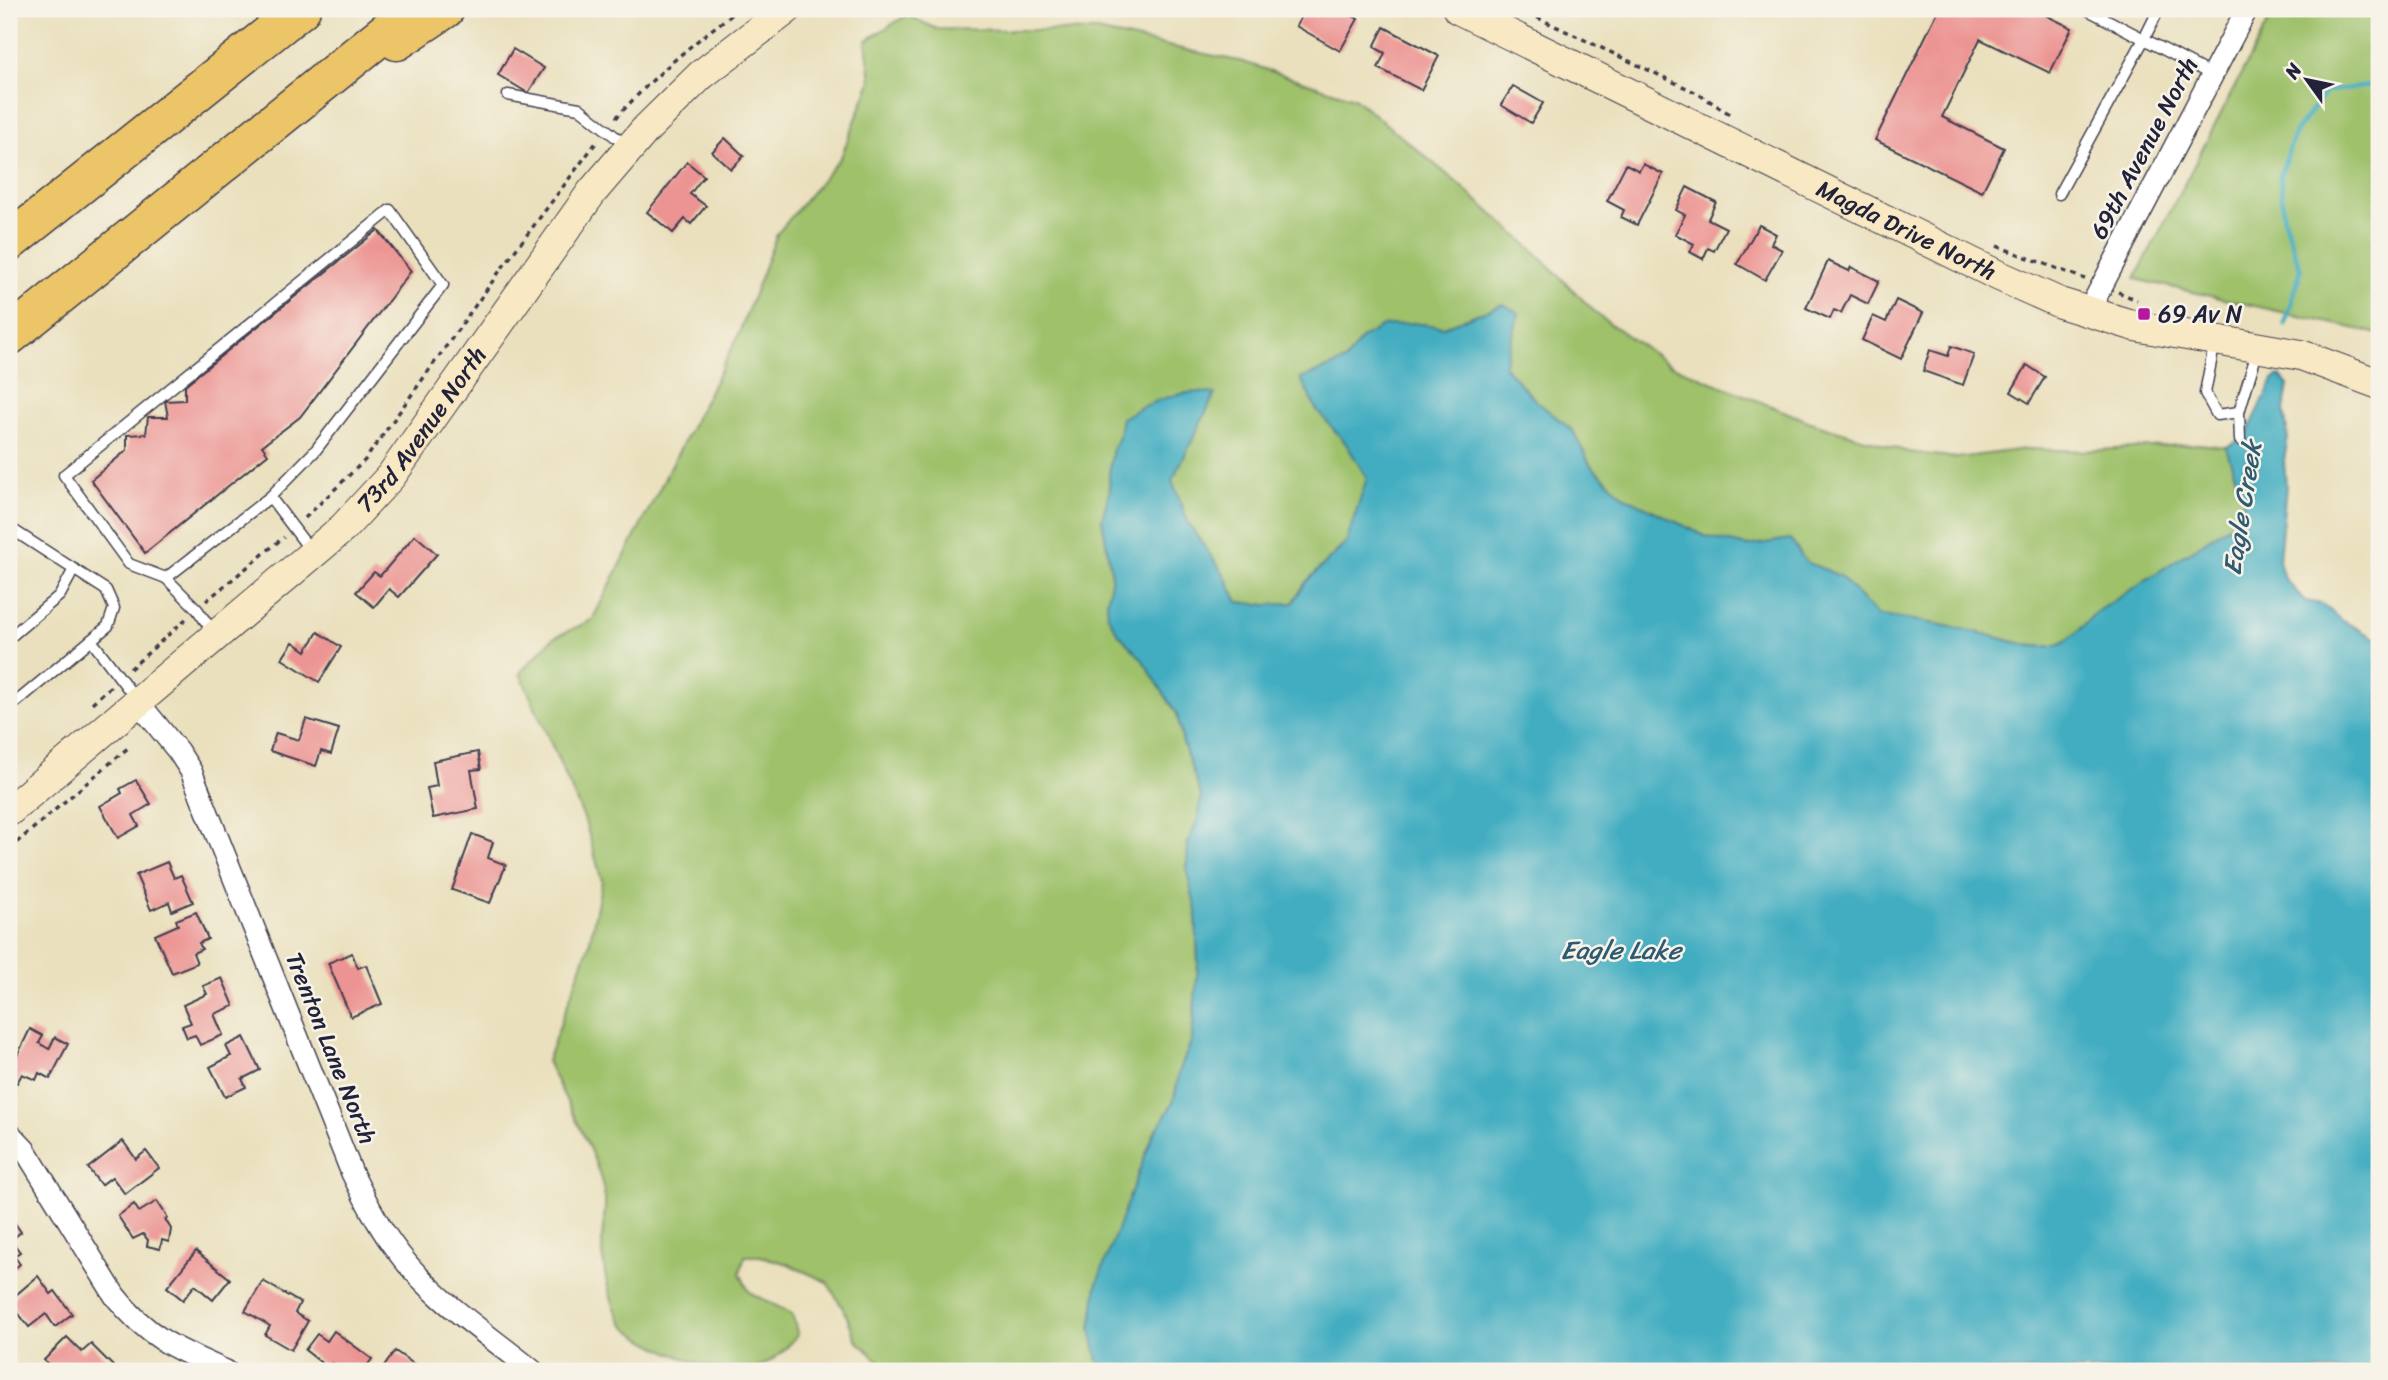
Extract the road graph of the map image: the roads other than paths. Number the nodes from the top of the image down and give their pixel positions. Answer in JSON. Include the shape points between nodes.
{"nodes":[{"id":1,"x":301,"y":9,"type":"edge"},
{"id":2,"x":414,"y":9,"type":"edge"},
{"id":3,"x":445,"y":9,"type":"edge"},
{"id":4,"x":788,"y":9,"type":"edge"},
{"id":5,"x":1458,"y":9,"type":"edge"},
{"id":6,"x":2086,"y":9,"type":"edge"},
{"id":7,"x":2159,"y":9,"type":"edge"},
{"id":8,"x":2247,"y":9,"type":"edge"},
{"id":9,"x":2144,"y":38,"type":"junction"},
{"id":10,"x":2212,"y":75,"type":"junction"},
{"id":11,"x":508,"y":95,"type":"dead end"},
{"id":12,"x":248,"y":143,"type":"junction"},
{"id":13,"x":629,"y":148,"type":"junction"},
{"id":14,"x":2059,"y":194,"type":"dead end"},
{"id":15,"x":9,"y":242,"type":"edge"},
{"id":16,"x":2088,"y":312,"type":"junction"},
{"id":17,"x":9,"y":336,"type":"edge"},
{"id":18,"x":2215,"y":339,"type":"junction"},
{"id":19,"x":2258,"y":346,"type":"junction"},
{"id":20,"x":2379,"y":384,"type":"edge"},
{"id":21,"x":2239,"y":412,"type":"junction"},
{"id":22,"x":2240,"y":440,"type":"dead end"},
{"id":23,"x":270,"y":497,"type":"junction"},
{"id":24,"x":13,"y":530,"type":"dead end"},
{"id":25,"x":313,"y":554,"type":"junction"},
{"id":26,"x":74,"y":569,"type":"junction"},
{"id":27,"x":166,"y":578,"type":"junction"},
{"id":28,"x":215,"y":635,"type":"junction"},
{"id":29,"x":9,"y":638,"type":"edge"},
{"id":30,"x":91,"y":640,"type":"junction"},
{"id":31,"x":138,"y":702,"type":"junction"},
{"id":32,"x":9,"y":708,"type":"edge"},
{"id":33,"x":9,"y":811,"type":"edge"},
{"id":34,"x":9,"y":1133,"type":"edge"},
{"id":35,"x":508,"y":1363,"type":"edge"},
{"id":36,"x":226,"y":1371,"type":"edge"},
{"id":37,"x":533,"y":1371,"type":"edge"}],
"edges":[{"from":1,"to":15,"type":"highway"},
{"from":2,"to":12,"type":"highway"},
{"from":3,"to":12,"type":"highway"},
{"from":4,"to":13,"type":"street","name":"73rd Avenue North","via":[[701,75]]},
{"from":5,"to":16,"type":"street","name":"Magda Drive North","via":[[1995,274]]},
{"from":6,"to":9,"type":"lane"},
{"from":7,"to":9,"type":"lane"},
{"from":8,"to":10,"type":"street","name":"69th Avenue North"},
{"from":9,"to":10,"type":"lane"},
{"from":9,"to":14,"type":"lane"},
{"from":10,"to":16,"type":"street","name":"69th Avenue North"},
{"from":11,"to":13,"type":"lane","via":[[579,108]]},
{"from":12,"to":17,"type":"highway"},
{"from":13,"to":25,"type":"street","name":"73rd Avenue North","via":[[592,192],[391,476]]},
{"from":16,"to":18,"type":"street","name":"Magda Drive North","via":[[2135,326]]},
{"from":18,"to":19,"type":"street","name":"Magda Drive North"},
{"from":18,"to":21,"type":"lane","via":[[2205,393],[2217,415]]},
{"from":19,"to":20,"type":"street","name":"Magda Drive North","via":[[2301,355]]},
{"from":19,"to":21,"type":"lane"},
{"from":21,"to":22,"type":"lane"},
{"from":23,"to":25,"type":"lane"},
{"from":23,"to":27,"type":"lane"},
{"from":23,"to":27,"type":"lane","via":[[315,451],[443,285],[390,210],[64,475],[129,564]]},
{"from":24,"to":26,"type":"lane"},
{"from":25,"to":28,"type":"street","name":"73rd Avenue North"},
{"from":26,"to":29,"type":"lane","via":[[60,595]]},
{"from":26,"to":30,"type":"lane","via":[[106,590],[114,608],[108,626]]},
{"from":27,"to":28,"type":"lane"},
{"from":28,"to":31,"type":"street","name":"73rd Avenue North"},
{"from":30,"to":31,"type":"lane"},
{"from":30,"to":32,"type":"lane"},
{"from":31,"to":33,"type":"street","name":"73rd Avenue North"},
{"from":31,"to":35,"type":"street","name":"Trenton Lane North","via":[[191,771],[371,1211],[421,1279]]},
{"from":34,"to":36,"type":"street","via":[[25,1150],[131,1316],[159,1340]]},
{"from":35,"to":37,"type":"street","name":"Trenton Lane North"}]}
